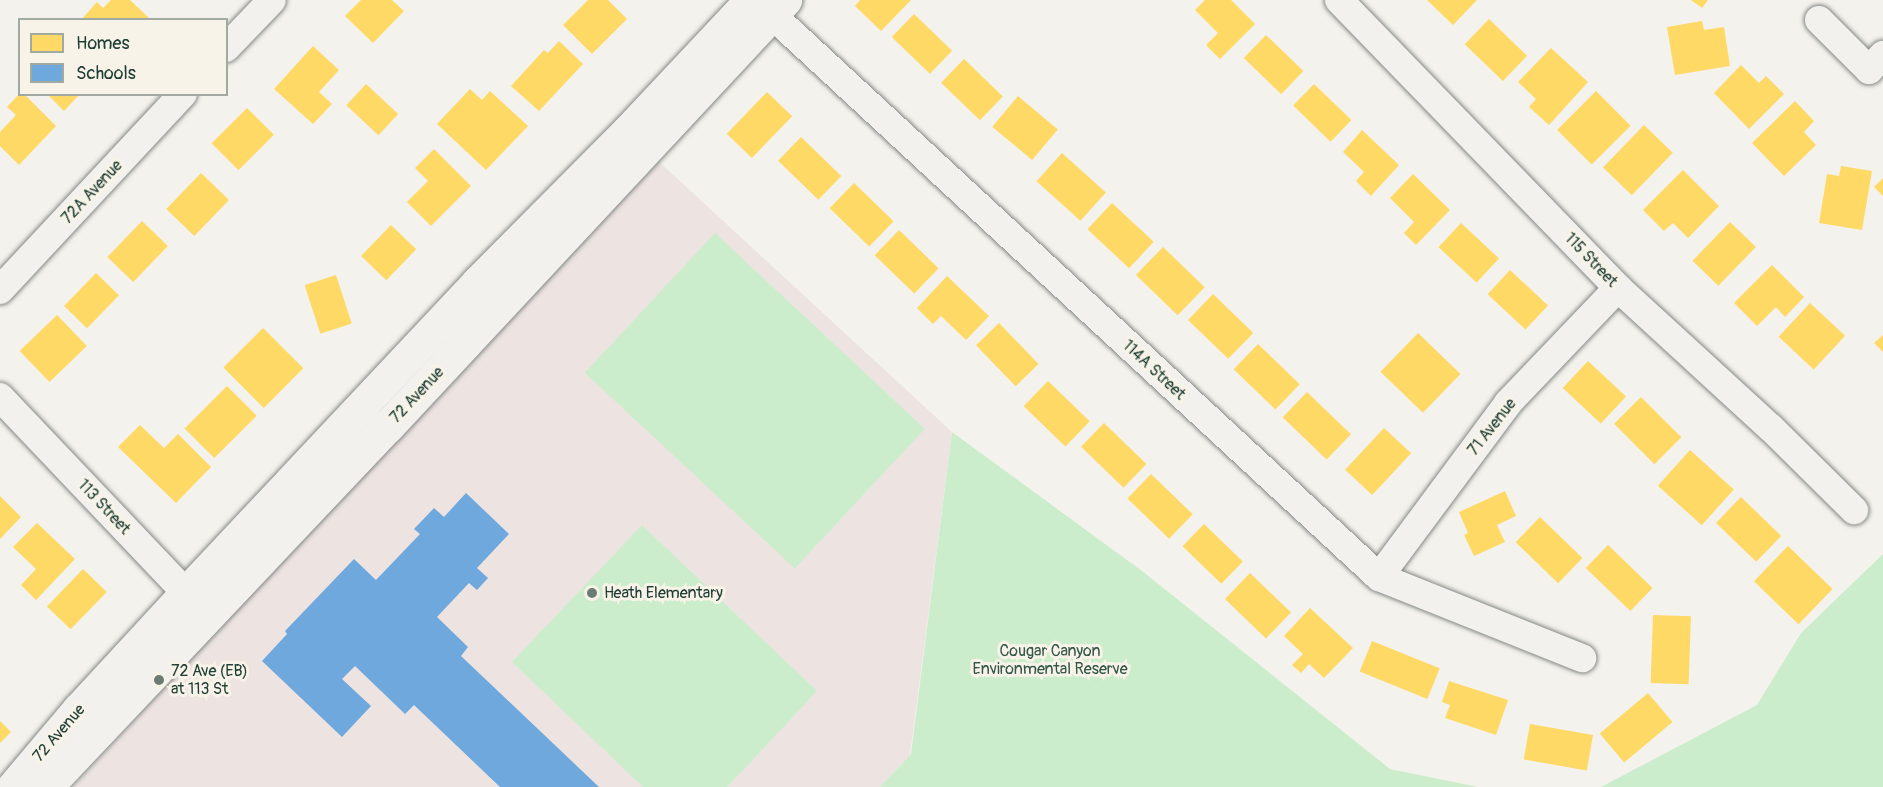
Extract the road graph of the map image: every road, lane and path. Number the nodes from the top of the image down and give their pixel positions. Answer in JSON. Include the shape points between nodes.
{"nodes":[{"id":1,"x":272,"y":0,"type":"edge"},
{"id":2,"x":1345,"y":2,"type":"edge"},
{"id":3,"x":769,"y":5,"type":"edge"},
{"id":4,"x":1819,"y":20,"type":"dead end"},
{"id":5,"x":228,"y":46,"type":"edge"},
{"id":6,"x":1883,"y":55,"type":"edge"},
{"id":7,"x":181,"y":96,"type":"edge"},
{"id":8,"x":1618,"y":288,"type":"junction"},
{"id":9,"x":0,"y":290,"type":"edge"},
{"id":10,"x":0,"y":397,"type":"edge"},
{"id":11,"x":1854,"y":510,"type":"dead end"},
{"id":12,"x":1379,"y":577,"type":"junction"},
{"id":13,"x":186,"y":593,"type":"junction"},
{"id":14,"x":208,"y":616,"type":"junction"},
{"id":15,"x":1582,"y":658,"type":"dead end"},
{"id":16,"x":12,"y":787,"type":"edge"},
{"id":17,"x":46,"y":787,"type":"edge"}],
"edges":[{"from":1,"to":5,"type":"street"},
{"from":2,"to":8,"type":"street","name":"115 Street"},
{"from":3,"to":12,"type":"street","name":"114A Street"},
{"from":3,"to":13,"type":"main road","name":"72 Avenue","via":[[628,131],[478,282]]},
{"from":3,"to":14,"type":"main road","name":"72 Avenue"},
{"from":4,"to":6,"type":"street","via":[[1869,70]]},
{"from":7,"to":9,"type":"street","name":"72A Avenue"},
{"from":8,"to":11,"type":"street","name":"115 Street"},
{"from":8,"to":12,"type":"street","name":"71 Avenue","via":[[1508,403]]},
{"from":10,"to":13,"type":"street","name":"113 Street"},
{"from":12,"to":15,"type":"street","name":"114A Street"},
{"from":13,"to":14,"type":"street","name":"113 Street"},
{"from":13,"to":16,"type":"main road","name":"72 Avenue"},
{"from":14,"to":17,"type":"main road","name":"72 Avenue"}]}
